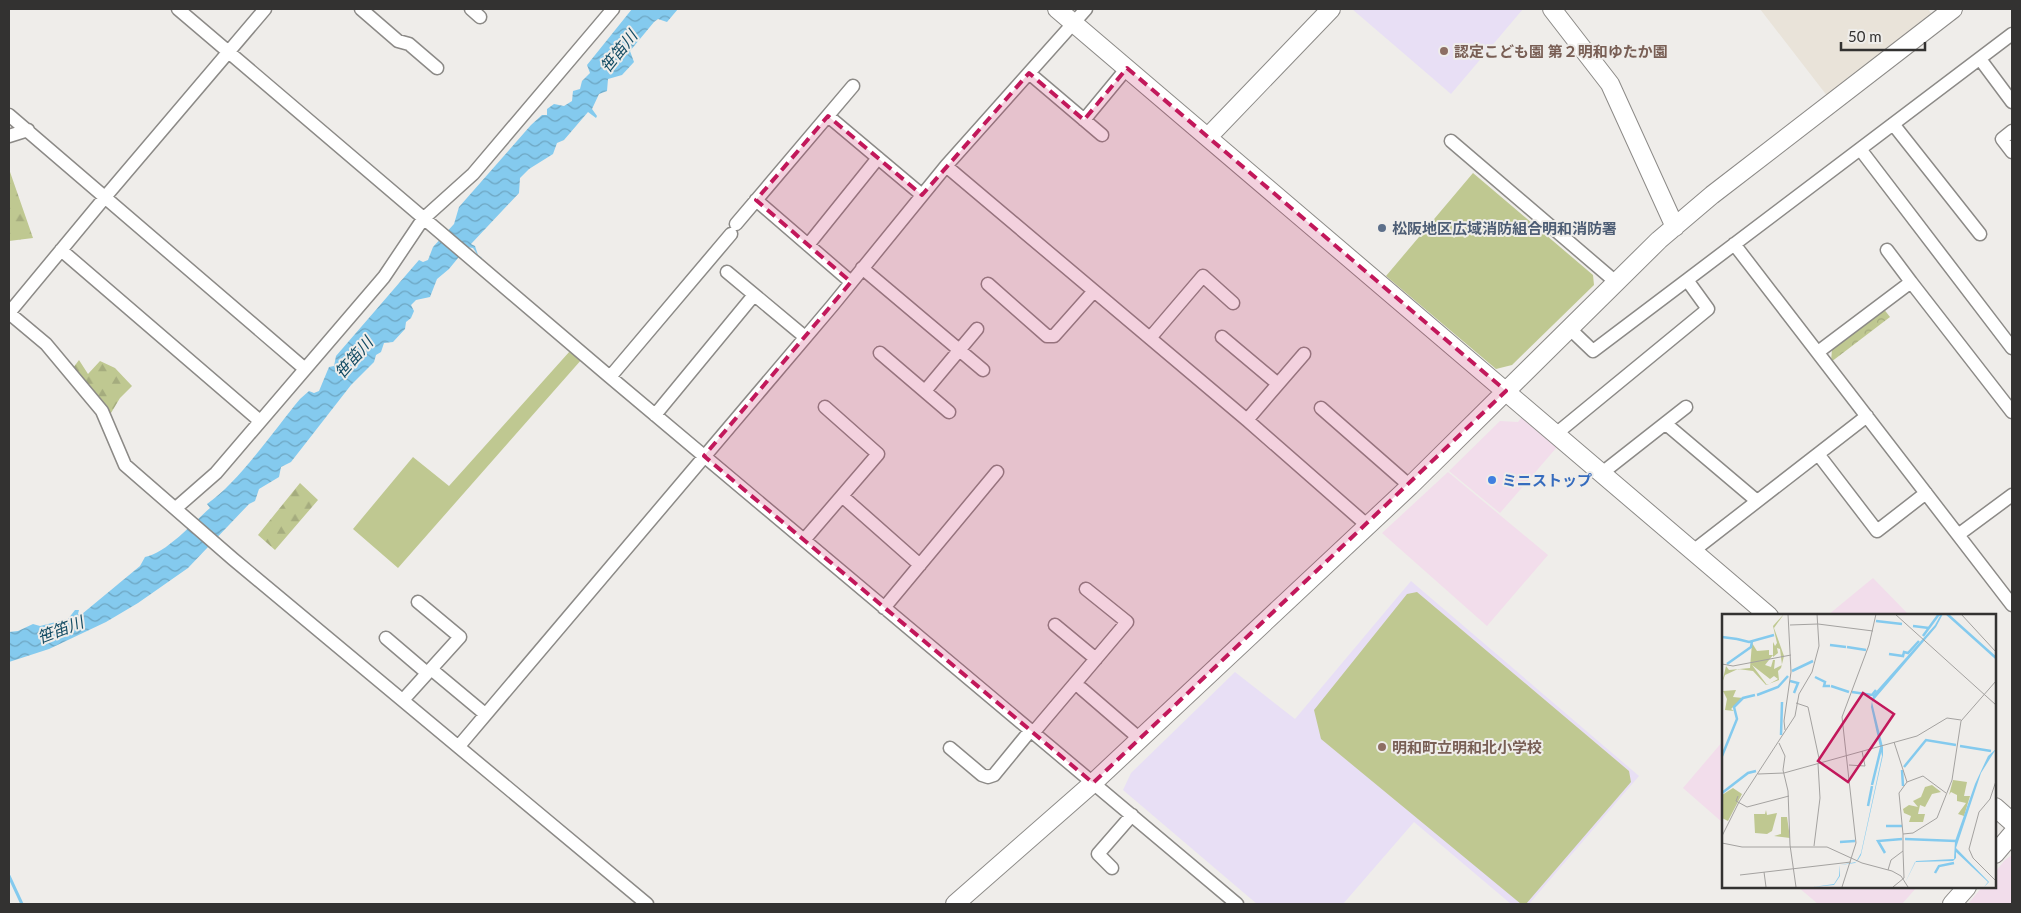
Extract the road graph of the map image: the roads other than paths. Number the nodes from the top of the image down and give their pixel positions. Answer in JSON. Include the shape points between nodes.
{"nodes":[{"id":1,"x":178,"y":9,"type":"edge"},
{"id":2,"x":265,"y":9,"type":"edge"},
{"id":3,"x":361,"y":9,"type":"edge"},
{"id":4,"x":613,"y":9,"type":"edge"},
{"id":5,"x":1058,"y":9,"type":"edge"},
{"id":6,"x":1086,"y":9,"type":"edge"},
{"id":7,"x":1331,"y":9,"type":"edge"},
{"id":8,"x":1552,"y":9,"type":"edge"},
{"id":9,"x":1953,"y":9,"type":"edge"},
{"id":10,"x":1074,"y":22,"type":"junction"},
{"id":11,"x":2012,"y":34,"type":"edge"},
{"id":12,"x":229,"y":52,"type":"junction"},
{"id":13,"x":1980,"y":59,"type":"junction"},
{"id":14,"x":437,"y":68,"type":"dead end"},
{"id":15,"x":1127,"y":68,"type":"junction"},
{"id":16,"x":1029,"y":74,"type":"junction"},
{"id":17,"x":853,"y":86,"type":"dead end"},
{"id":18,"x":2012,"y":102,"type":"edge"},
{"id":19,"x":9,"y":115,"type":"edge"},
{"id":20,"x":828,"y":116,"type":"junction"},
{"id":21,"x":1084,"y":120,"type":"junction"},
{"id":22,"x":1893,"y":124,"type":"junction"},
{"id":23,"x":28,"y":130,"type":"junction"},
{"id":24,"x":2012,"y":131,"type":"edge"},
{"id":25,"x":1102,"y":134,"type":"dead end"},
{"id":26,"x":9,"y":136,"type":"edge"},
{"id":27,"x":1208,"y":137,"type":"junction"},
{"id":28,"x":1451,"y":141,"type":"dead end"},
{"id":29,"x":1860,"y":149,"type":"junction"},
{"id":30,"x":2012,"y":152,"type":"edge"},
{"id":31,"x":878,"y":158,"type":"junction"},
{"id":32,"x":946,"y":166,"type":"junction"},
{"id":33,"x":922,"y":195,"type":"junction"},
{"id":34,"x":106,"y":196,"type":"junction"},
{"id":35,"x":756,"y":200,"type":"junction"},
{"id":36,"x":426,"y":221,"type":"junction"},
{"id":37,"x":1674,"y":227,"type":"junction"},
{"id":38,"x":1980,"y":234,"type":"dead end"},
{"id":39,"x":1734,"y":244,"type":"junction"},
{"id":40,"x":808,"y":245,"type":"junction"},
{"id":41,"x":61,"y":250,"type":"junction"},
{"id":42,"x":1888,"y":250,"type":"dead end"},
{"id":43,"x":862,"y":268,"type":"junction"},
{"id":44,"x":727,"y":272,"type":"dead end"},
{"id":45,"x":1687,"y":280,"type":"junction"},
{"id":46,"x":851,"y":282,"type":"junction"},
{"id":47,"x":1911,"y":282,"type":"junction"},
{"id":48,"x":1617,"y":283,"type":"junction"},
{"id":49,"x":988,"y":284,"type":"dead end"},
{"id":50,"x":1094,"y":291,"type":"junction"},
{"id":51,"x":754,"y":296,"type":"junction"},
{"id":52,"x":1234,"y":303,"type":"dead end"},
{"id":53,"x":9,"y":313,"type":"edge"},
{"id":54,"x":977,"y":329,"type":"dead end"},
{"id":55,"x":1570,"y":329,"type":"junction"},
{"id":56,"x":1222,"y":337,"type":"dead end"},
{"id":57,"x":805,"y":338,"type":"junction"},
{"id":58,"x":1150,"y":338,"type":"junction"},
{"id":59,"x":2012,"y":348,"type":"edge"},
{"id":60,"x":960,"y":350,"type":"junction"},
{"id":61,"x":1818,"y":352,"type":"junction"},
{"id":62,"x":880,"y":353,"type":"dead end"},
{"id":63,"x":1304,"y":354,"type":"dead end"},
{"id":64,"x":305,"y":369,"type":"junction"},
{"id":65,"x":983,"y":370,"type":"dead end"},
{"id":66,"x":610,"y":378,"type":"junction"},
{"id":67,"x":1278,"y":384,"type":"junction"},
{"id":68,"x":925,"y":391,"type":"junction"},
{"id":69,"x":1506,"y":391,"type":"junction"},
{"id":70,"x":825,"y":408,"type":"dead end"},
{"id":71,"x":1321,"y":408,"type":"dead end"},
{"id":72,"x":1686,"y":408,"type":"dead end"},
{"id":73,"x":950,"y":412,"type":"dead end"},
{"id":74,"x":2012,"y":412,"type":"edge"},
{"id":75,"x":655,"y":415,"type":"junction"},
{"id":76,"x":1867,"y":416,"type":"junction"},
{"id":77,"x":1247,"y":420,"type":"junction"},
{"id":78,"x":260,"y":422,"type":"junction"},
{"id":79,"x":1666,"y":424,"type":"junction"},
{"id":80,"x":1557,"y":433,"type":"junction"},
{"id":81,"x":1818,"y":454,"type":"junction"},
{"id":82,"x":704,"y":456,"type":"junction"},
{"id":83,"x":997,"y":472,"type":"dead end"},
{"id":84,"x":1602,"y":473,"type":"junction"},
{"id":85,"x":1410,"y":486,"type":"junction"},
{"id":86,"x":1926,"y":493,"type":"junction"},
{"id":87,"x":2012,"y":495,"type":"edge"},
{"id":88,"x":842,"y":496,"type":"junction"},
{"id":89,"x":1757,"y":501,"type":"junction"},
{"id":90,"x":176,"y":508,"type":"junction"},
{"id":91,"x":1368,"y":526,"type":"junction"},
{"id":92,"x":1958,"y":535,"type":"junction"},
{"id":93,"x":804,"y":540,"type":"junction"},
{"id":94,"x":1694,"y":551,"type":"junction"},
{"id":95,"x":920,"y":565,"type":"junction"},
{"id":96,"x":1086,"y":589,"type":"dead end"},
{"id":97,"x":418,"y":602,"type":"dead end"},
{"id":98,"x":2012,"y":605,"type":"edge"},
{"id":99,"x":884,"y":608,"type":"junction"},
{"id":100,"x":1767,"y":614,"type":"edge"},
{"id":101,"x":1055,"y":625,"type":"dead end"},
{"id":102,"x":386,"y":638,"type":"dead end"},
{"id":103,"x":1096,"y":659,"type":"junction"},
{"id":104,"x":429,"y":671,"type":"junction"},
{"id":105,"x":1082,"y":689,"type":"dead end"},
{"id":106,"x":403,"y":700,"type":"junction"},
{"id":107,"x":485,"y":714,"type":"junction"},
{"id":108,"x":1032,"y":732,"type":"junction"},
{"id":109,"x":1140,"y":739,"type":"junction"},
{"id":110,"x":458,"y":746,"type":"junction"},
{"id":111,"x":950,"y":748,"type":"dead end"},
{"id":112,"x":1094,"y":783,"type":"junction"},
{"id":113,"x":1996,"y":808,"type":"edge"},
{"id":114,"x":1132,"y":815,"type":"junction"},
{"id":115,"x":2012,"y":822,"type":"edge"},
{"id":116,"x":2012,"y":834,"type":"edge"},
{"id":117,"x":1996,"y":853,"type":"edge"},
{"id":118,"x":1112,"y":868,"type":"dead end"},
{"id":119,"x":1966,"y":888,"type":"edge"},
{"id":120,"x":1223,"y":900,"type":"edge"},
{"id":121,"x":647,"y":904,"type":"edge"},
{"id":122,"x":956,"y":904,"type":"edge"},
{"id":123,"x":1237,"y":904,"type":"edge"},
{"id":124,"x":1952,"y":904,"type":"edge"}],
"edges":[{"from":1,"to":12,"type":"street"},
{"from":2,"to":12,"type":"street"},
{"from":3,"to":14,"type":"street","via":[[398,41],[409,44]]},
{"from":4,"to":36,"type":"street","via":[[473,174]]},
{"from":5,"to":10,"type":"street"},
{"from":6,"to":10,"type":"street"},
{"from":7,"to":27,"type":"street"},
{"from":8,"to":37,"type":"street","via":[[1610,84]]},
{"from":9,"to":37,"type":"street"},
{"from":10,"to":15,"type":"street"},
{"from":10,"to":16,"type":"street"},
{"from":11,"to":13,"type":"street"},
{"from":12,"to":34,"type":"street"},
{"from":12,"to":36,"type":"street"},
{"from":13,"to":18,"type":"street"},
{"from":13,"to":22,"type":"street"},
{"from":15,"to":21,"type":"street"},
{"from":15,"to":27,"type":"street"},
{"from":16,"to":21,"type":"street"},
{"from":16,"to":32,"type":"street"},
{"from":17,"to":20,"type":"street"},
{"from":19,"to":23,"type":"street"},
{"from":20,"to":31,"type":"street"},
{"from":20,"to":35,"type":"street"},
{"from":21,"to":25,"type":"street"},
{"from":22,"to":29,"type":"street"},
{"from":22,"to":38,"type":"street"},
{"from":23,"to":26,"type":"street"},
{"from":23,"to":34,"type":"street"},
{"from":24,"to":30,"type":"street","via":[[2002,139]]},
{"from":27,"to":69,"type":"street"},
{"from":28,"to":48,"type":"street"},
{"from":29,"to":39,"type":"street"},
{"from":29,"to":59,"type":"street"},
{"from":31,"to":33,"type":"street"},
{"from":31,"to":40,"type":"street"},
{"from":32,"to":33,"type":"street"},
{"from":32,"to":50,"type":"street"},
{"from":33,"to":43,"type":"street"},
{"from":34,"to":41,"type":"street"},
{"from":34,"to":64,"type":"street"},
{"from":35,"to":40,"type":"street"},
{"from":35,"to":66,"type":"street"},
{"from":36,"to":64,"type":"street","via":[[384,277]]},
{"from":36,"to":66,"type":"street"},
{"from":37,"to":48,"type":"street"},
{"from":39,"to":45,"type":"street"},
{"from":39,"to":61,"type":"street"},
{"from":40,"to":46,"type":"street"},
{"from":41,"to":53,"type":"street"},
{"from":41,"to":78,"type":"street"},
{"from":42,"to":47,"type":"street"},
{"from":43,"to":46,"type":"street"},
{"from":43,"to":60,"type":"street"},
{"from":44,"to":51,"type":"street"},
{"from":45,"to":55,"type":"street","via":[[1593,351]]},
{"from":45,"to":80,"type":"street","via":[[1708,309]]},
{"from":46,"to":57,"type":"street"},
{"from":47,"to":61,"type":"street"},
{"from":47,"to":74,"type":"street"},
{"from":48,"to":55,"type":"street"},
{"from":49,"to":50,"type":"street","via":[[1047,336],[1054,336]]},
{"from":50,"to":58,"type":"street"},
{"from":51,"to":57,"type":"street"},
{"from":51,"to":75,"type":"street"},
{"from":52,"to":58,"type":"street","via":[[1203,276]]},
{"from":53,"to":90,"type":"street","via":[[46,344],[102,411],[125,466]]},
{"from":54,"to":60,"type":"street"},
{"from":55,"to":69,"type":"street"},
{"from":56,"to":67,"type":"street"},
{"from":57,"to":82,"type":"street"},
{"from":58,"to":77,"type":"street"},
{"from":60,"to":65,"type":"street"},
{"from":60,"to":68,"type":"street"},
{"from":61,"to":76,"type":"street"},
{"from":62,"to":68,"type":"street"},
{"from":63,"to":67,"type":"street"},
{"from":64,"to":78,"type":"street"},
{"from":66,"to":75,"type":"street"},
{"from":67,"to":77,"type":"street"},
{"from":68,"to":73,"type":"street"},
{"from":69,"to":80,"type":"street"},
{"from":69,"to":85,"type":"street"},
{"from":70,"to":88,"type":"street","via":[[878,454]]},
{"from":71,"to":85,"type":"street"},
{"from":72,"to":79,"type":"street"},
{"from":75,"to":82,"type":"street"},
{"from":76,"to":81,"type":"street"},
{"from":76,"to":86,"type":"street"},
{"from":77,"to":91,"type":"street"},
{"from":78,"to":90,"type":"street","via":[[216,473]]},
{"from":79,"to":84,"type":"street"},
{"from":79,"to":89,"type":"street"},
{"from":80,"to":84,"type":"street"},
{"from":81,"to":86,"type":"street","via":[[1877,530]]},
{"from":81,"to":89,"type":"street"},
{"from":82,"to":93,"type":"street"},
{"from":82,"to":107,"type":"street"},
{"from":83,"to":95,"type":"street"},
{"from":84,"to":94,"type":"street"},
{"from":85,"to":91,"type":"street"},
{"from":86,"to":92,"type":"street"},
{"from":87,"to":92,"type":"street"},
{"from":88,"to":93,"type":"street"},
{"from":88,"to":95,"type":"street"},
{"from":89,"to":94,"type":"street"},
{"from":90,"to":106,"type":"street"},
{"from":91,"to":109,"type":"street"},
{"from":92,"to":98,"type":"street"},
{"from":93,"to":99,"type":"street"},
{"from":94,"to":100,"type":"street"},
{"from":95,"to":99,"type":"street"},
{"from":96,"to":103,"type":"street","via":[[1127,622]]},
{"from":97,"to":104,"type":"street","via":[[460,637]]},
{"from":99,"to":108,"type":"street"},
{"from":101,"to":103,"type":"street"},
{"from":102,"to":104,"type":"street"},
{"from":103,"to":108,"type":"street"},
{"from":104,"to":106,"type":"street"},
{"from":104,"to":107,"type":"street"},
{"from":105,"to":109,"type":"street"},
{"from":106,"to":110,"type":"street"},
{"from":107,"to":110,"type":"street"},
{"from":108,"to":111,"type":"street","via":[[994,775],[988,777]]},
{"from":108,"to":112,"type":"street"},
{"from":109,"to":112,"type":"street"},
{"from":110,"to":121,"type":"street"},
{"from":112,"to":114,"type":"street"},
{"from":112,"to":122,"type":"street"},
{"from":113,"to":115,"type":"street"},
{"from":114,"to":118,"type":"street","via":[[1098,854]]},
{"from":114,"to":120,"type":"street"},
{"from":116,"to":117,"type":"street"},
{"from":119,"to":124,"type":"street"},
{"from":120,"to":123,"type":"street"}]}
